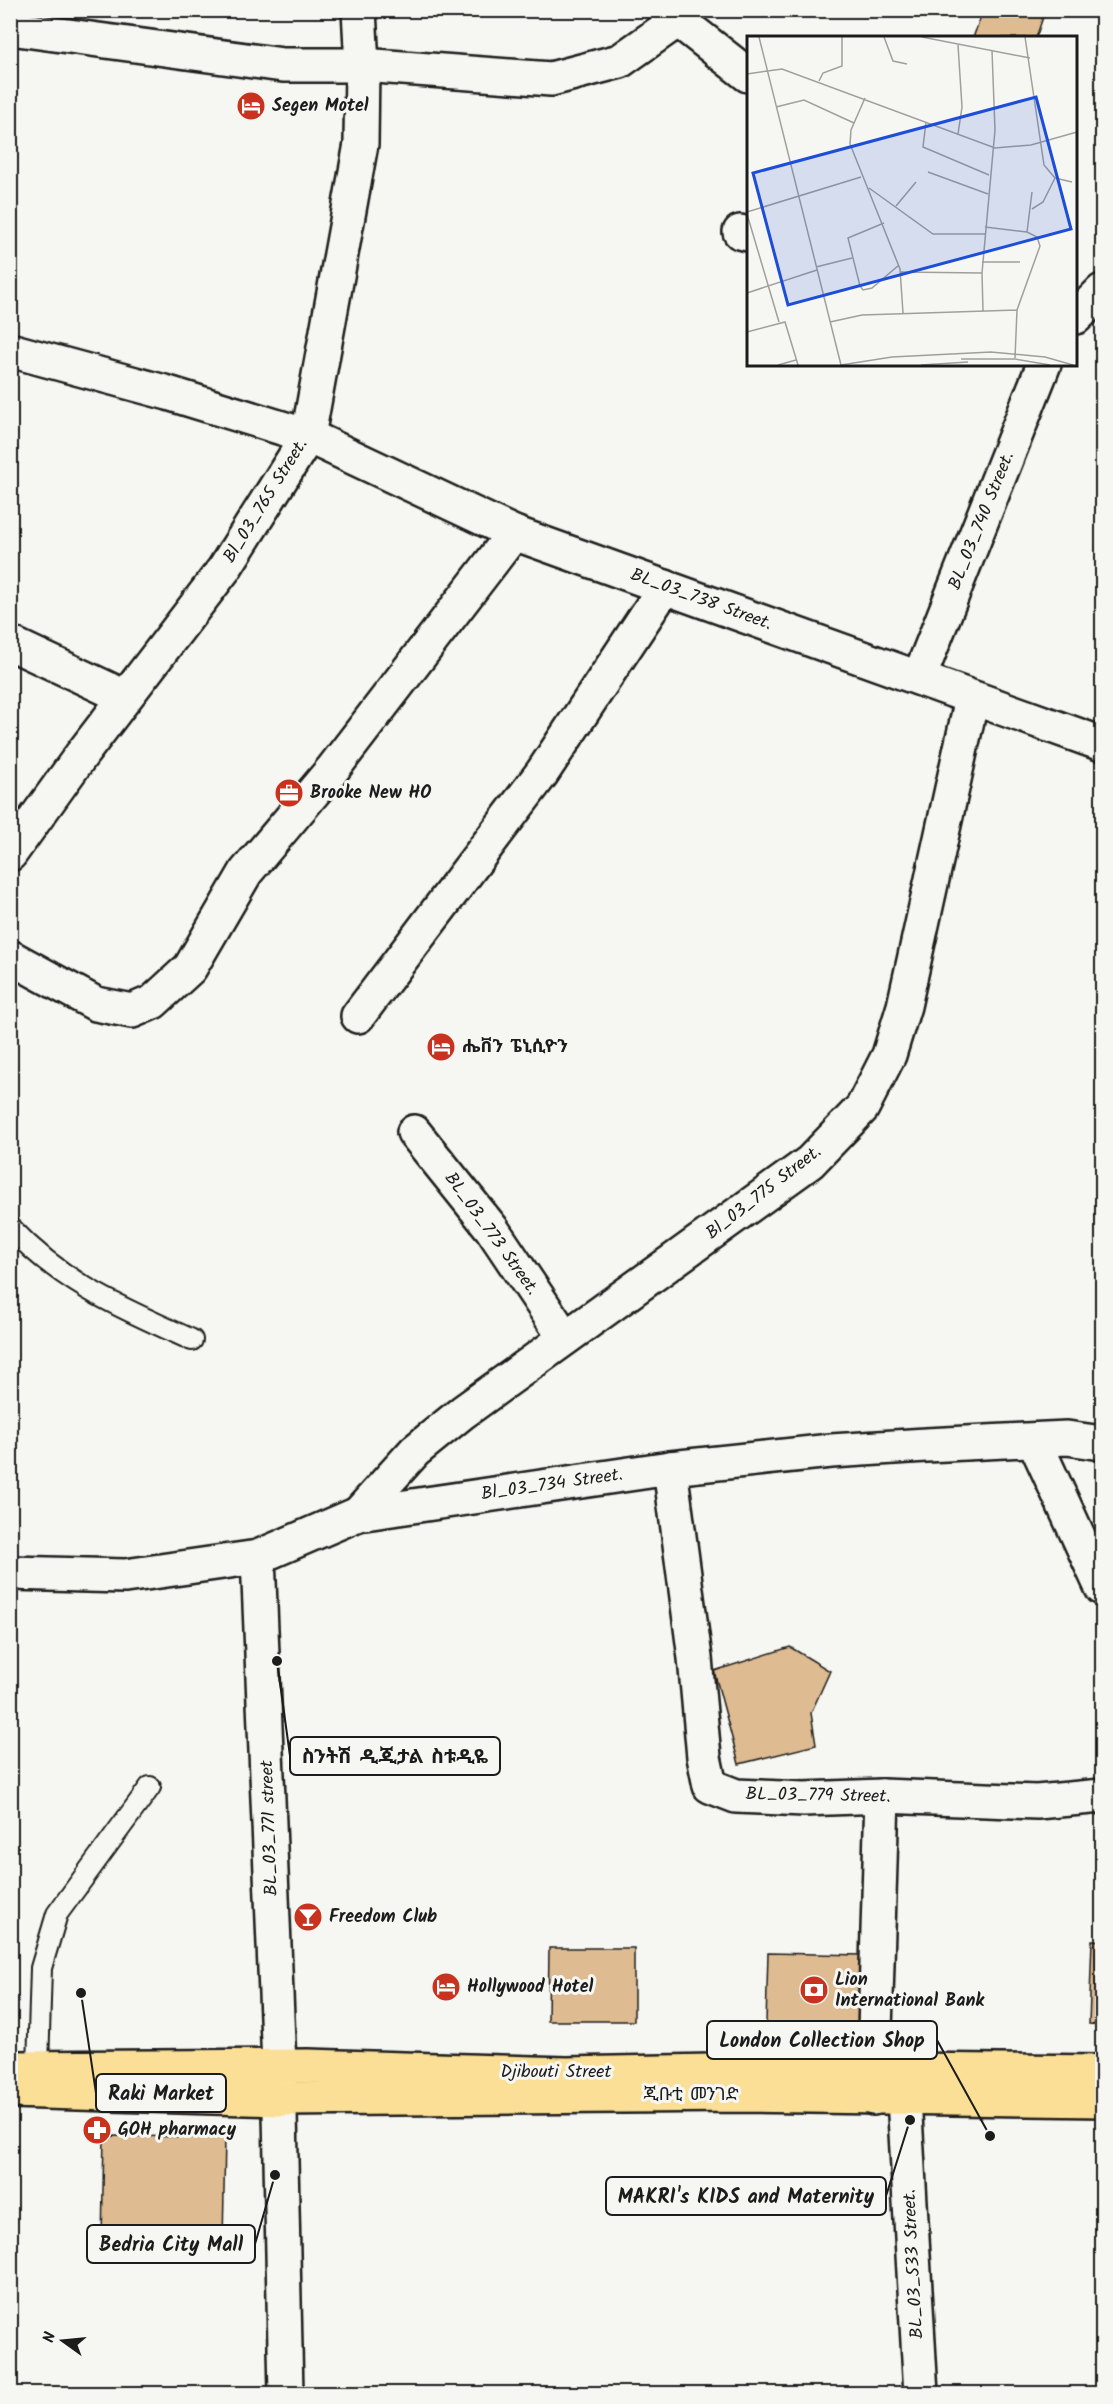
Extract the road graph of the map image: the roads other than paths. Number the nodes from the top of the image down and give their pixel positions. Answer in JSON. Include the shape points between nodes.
{"nodes":[{"id":1,"x":358,"y":10,"type":"edge"},
{"id":2,"x":681,"y":15,"type":"edge"},
{"id":3,"x":10,"y":28,"type":"edge"},
{"id":4,"x":362,"y":65,"type":"junction"},
{"id":5,"x":747,"y":74,"type":"edge"},
{"id":6,"x":1102,"y":291,"type":"edge"},
{"id":7,"x":1077,"y":316,"type":"edge"},
{"id":8,"x":10,"y":350,"type":"edge"},
{"id":9,"x":1043,"y":366,"type":"edge"},
{"id":10,"x":308,"y":436,"type":"junction"},
{"id":11,"x":514,"y":533,"type":"junction"},
{"id":12,"x":665,"y":587,"type":"junction"},
{"id":13,"x":10,"y":643,"type":"edge"},
{"id":14,"x":919,"y":678,"type":"junction"},
{"id":15,"x":125,"y":698,"type":"junction"},
{"id":16,"x":972,"y":698,"type":"junction"},
{"id":17,"x":1102,"y":744,"type":"edge"},
{"id":18,"x":10,"y":854,"type":"edge"},
{"id":19,"x":10,"y":957,"type":"edge"},
{"id":20,"x":358,"y":1016,"type":"dead end"},
{"id":21,"x":414,"y":1132,"type":"dead end"},
{"id":22,"x":10,"y":1227,"type":"edge"},
{"id":23,"x":566,"y":1338,"type":"junction"},
{"id":24,"x":192,"y":1340,"type":"dead end"},
{"id":25,"x":1101,"y":1438,"type":"edge"},
{"id":26,"x":1034,"y":1440,"type":"junction"},
{"id":27,"x":670,"y":1468,"type":"junction"},
{"id":28,"x":358,"y":1514,"type":"junction"},
{"id":29,"x":258,"y":1557,"type":"junction"},
{"id":30,"x":10,"y":1573,"type":"edge"},
{"id":31,"x":1102,"y":1588,"type":"edge"},
{"id":32,"x":150,"y":1787,"type":"dead end"},
{"id":33,"x":882,"y":1796,"type":"junction"},
{"id":34,"x":1102,"y":1796,"type":"edge"},
{"id":35,"x":279,"y":2066,"type":"junction"},
{"id":36,"x":24,"y":2068,"type":"edge"},
{"id":37,"x":1102,"y":2072,"type":"edge"},
{"id":38,"x":884,"y":2089,"type":"junction"},
{"id":39,"x":10,"y":2091,"type":"edge"},
{"id":40,"x":280,"y":2099,"type":"junction"},
{"id":41,"x":1102,"y":2100,"type":"edge"},
{"id":42,"x":286,"y":2394,"type":"edge"},
{"id":43,"x":921,"y":2394,"type":"edge"}],
"edges":[{"from":1,"to":4,"type":"street","name":"Bl_03_765 Street."},
{"from":2,"to":4,"type":"street","via":[[620,61],[551,79]]},
{"from":2,"to":5,"type":"street"},
{"from":3,"to":4,"type":"street","via":[[283,65]]},
{"from":4,"to":10,"type":"street","name":"Bl_03_765 Street.","via":[[361,144]]},
{"from":6,"to":7,"type":"street"},
{"from":8,"to":10,"type":"street","name":"BL_03_738 Street."},
{"from":9,"to":14,"type":"street","name":"BL_03_740 Street."},
{"from":10,"to":11,"type":"street","name":"BL_03_738 Street."},
{"from":10,"to":15,"type":"street","name":"Bl_03_765 Street.","via":[[224,569]]},
{"from":11,"to":12,"type":"street","name":"BL_03_738 Street."},
{"from":11,"to":19,"type":"street","via":[[332,770],[246,872],[190,968],[153,1002],[132,1011],[96,1004]]},
{"from":12,"to":14,"type":"street","name":"BL_03_738 Street."},
{"from":12,"to":20,"type":"street","via":[[542,773]]},
{"from":13,"to":15,"type":"street"},
{"from":14,"to":16,"type":"street","name":"BL_03_738 Street."},
{"from":15,"to":18,"type":"street","name":"Bl_03_765 Street."},
{"from":16,"to":17,"type":"street","name":"BL_03_738 Street."},
{"from":16,"to":23,"type":"street","name":"Bl_03_775 Street.","via":[[904,1006],[889,1055],[862,1108],[810,1162]]},
{"from":21,"to":23,"type":"street","name":"BL_03_773 Street.","via":[[492,1229]]},
{"from":22,"to":24,"type":"lane","via":[[66,1278],[118,1307]]},
{"from":23,"to":28,"type":"street","name":"Bl_03_775 Street.","via":[[415,1451]]},
{"from":25,"to":26,"type":"street","name":"Bl_03_734 Street."},
{"from":26,"to":27,"type":"street","name":"Bl_03_734 Street.","via":[[831,1451]]},
{"from":26,"to":31,"type":"street"},
{"from":27,"to":28,"type":"street","name":"Bl_03_734 Street."},
{"from":27,"to":33,"type":"street","name":"BL_03_779 Street.","via":[[704,1757],[711,1785],[736,1796]]},
{"from":28,"to":29,"type":"street","name":"Bl_03_734 Street."},
{"from":29,"to":30,"type":"street","name":"Bl_03_734 Street.","via":[[125,1576]]},
{"from":29,"to":35,"type":"street","name":"BL_03_771 street"},
{"from":32,"to":36,"type":"lane","via":[[57,1914],[41,1968]]},
{"from":33,"to":34,"type":"street","name":"BL_03_779 Street.","via":[[1037,1802]]},
{"from":33,"to":38,"type":"street","name":"BL_03_533 Street."},
{"from":35,"to":36,"type":"main road","name":"Djibouti Street"},
{"from":35,"to":38,"type":"main road","name":"Djibouti Street"},
{"from":35,"to":40,"type":"street","name":"BL_03_771 street"},
{"from":37,"to":38,"type":"main road","name":"Djibouti Street"},
{"from":38,"to":40,"type":"main road","name":"ጂቡቲ መንገድ","via":[[711,2095]]},
{"from":38,"to":41,"type":"main road","name":"ጂቡቲ መንገድ"},
{"from":38,"to":43,"type":"street","name":"BL_03_533 Street."},
{"from":39,"to":40,"type":"main road"},
{"from":40,"to":42,"type":"street","name":"BL_03_771 street"}]}
